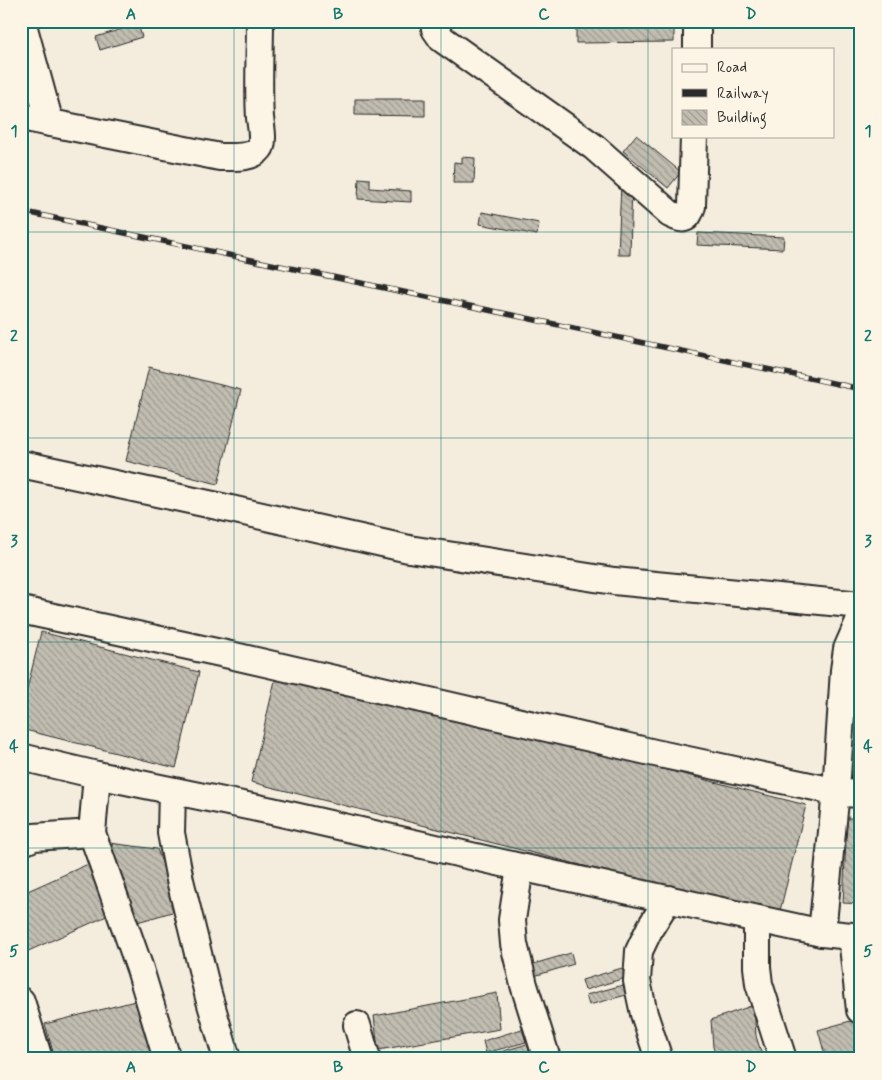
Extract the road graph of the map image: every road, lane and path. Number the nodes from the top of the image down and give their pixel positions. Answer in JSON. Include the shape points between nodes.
{"nodes":[{"id":1,"x":22,"y":21,"type":"edge"},
{"id":2,"x":260,"y":21,"type":"edge"},
{"id":3,"x":434,"y":21,"type":"edge"},
{"id":4,"x":697,"y":21,"type":"edge"},
{"id":5,"x":697,"y":48,"type":"edge"},
{"id":6,"x":21,"y":117,"type":"edge"},
{"id":7,"x":50,"y":123,"type":"junction"},
{"id":8,"x":694,"y":138,"type":"edge"},
{"id":9,"x":21,"y":464,"type":"edge"},
{"id":10,"x":861,"y":605,"type":"edge"},
{"id":11,"x":21,"y":610,"type":"edge"},
{"id":12,"x":861,"y":618,"type":"edge"},
{"id":13,"x":21,"y":757,"type":"edge"},
{"id":14,"x":97,"y":775,"type":"junction"},
{"id":15,"x":172,"y":791,"type":"junction"},
{"id":16,"x":848,"y":792,"type":"edge"},
{"id":17,"x":92,"y":833,"type":"junction"},
{"id":18,"x":21,"y":843,"type":"edge"},
{"id":19,"x":520,"y":868,"type":"junction"},
{"id":20,"x":668,"y":899,"type":"junction"},
{"id":21,"x":756,"y":919,"type":"junction"},
{"id":22,"x":822,"y":933,"type":"junction"},
{"id":23,"x":856,"y":937,"type":"edge"},
{"id":24,"x":21,"y":1001,"type":"edge"},
{"id":25,"x":860,"y":1010,"type":"edge"},
{"id":26,"x":357,"y":1025,"type":"dead end"},
{"id":27,"x":39,"y":1059,"type":"edge"},
{"id":28,"x":167,"y":1059,"type":"edge"},
{"id":29,"x":226,"y":1059,"type":"edge"},
{"id":30,"x":367,"y":1059,"type":"edge"},
{"id":31,"x":547,"y":1059,"type":"edge"},
{"id":32,"x":659,"y":1059,"type":"edge"},
{"id":33,"x":783,"y":1059,"type":"edge"}],
"edges":[{"from":1,"to":7,"type":"street"},
{"from":2,"to":7,"type":"street","via":[[262,145],[252,154],[220,157]]},
{"from":3,"to":8,"type":"street","via":[[442,39],[594,147],[670,214],[681,219],[690,215],[692,206]]},
{"from":4,"to":5,"type":"street"},
{"from":6,"to":7,"type":"street"},
{"from":9,"to":10,"type":"street","via":[[409,549],[614,581]]},
{"from":11,"to":16,"type":"street","via":[[645,750]]},
{"from":12,"to":16,"type":"street","via":[[847,649],[845,663]]},
{"from":13,"to":14,"type":"street"},
{"from":14,"to":15,"type":"street"},
{"from":14,"to":17,"type":"street"},
{"from":15,"to":19,"type":"street"},
{"from":15,"to":29,"type":"street","via":[[171,833],[180,880]]},
{"from":16,"to":22,"type":"street"},
{"from":17,"to":18,"type":"street","via":[[34,837]]},
{"from":17,"to":28,"type":"street","via":[[140,969]]},
{"from":19,"to":20,"type":"street"},
{"from":19,"to":31,"type":"street","via":[[512,920],[514,944]]},
{"from":20,"to":21,"type":"street"},
{"from":20,"to":32,"type":"street","via":[[639,951],[637,981]]},
{"from":21,"to":22,"type":"street"},
{"from":21,"to":33,"type":"street","via":[[759,984]]},
{"from":22,"to":23,"type":"street"},
{"from":23,"to":25,"type":"street"},
{"from":24,"to":27,"type":"street"},
{"from":26,"to":30,"type":"street"}]}
